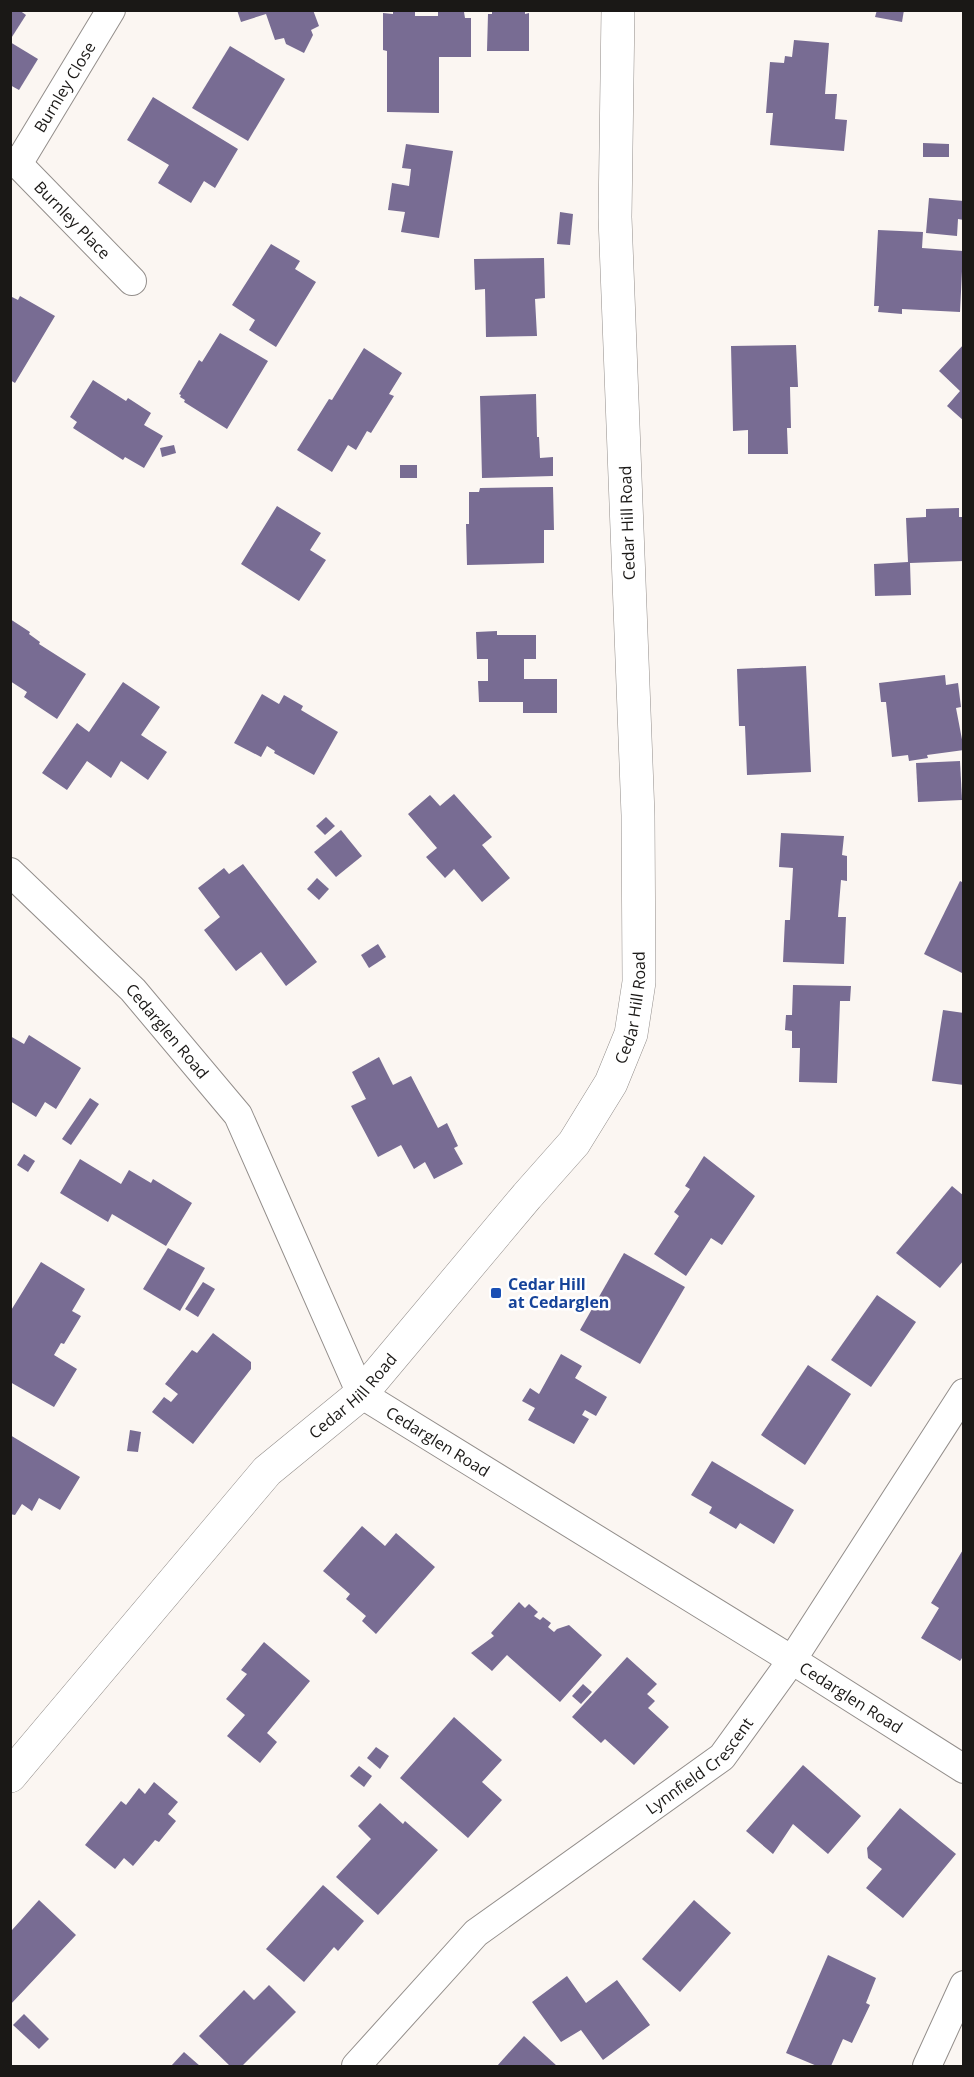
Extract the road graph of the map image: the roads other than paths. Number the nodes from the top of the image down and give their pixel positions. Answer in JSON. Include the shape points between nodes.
{"nodes":[{"id":1,"x":111,"y":10,"type":"edge"},
{"id":2,"x":618,"y":10,"type":"edge"},
{"id":3,"x":14,"y":162,"type":"edge"},
{"id":4,"x":132,"y":281,"type":"dead end"},
{"id":5,"x":10,"y":872,"type":"edge"},
{"id":6,"x":963,"y":1393,"type":"edge"},
{"id":7,"x":362,"y":1394,"type":"junction"},
{"id":8,"x":792,"y":1660,"type":"junction"},
{"id":9,"x":963,"y":1768,"type":"edge"},
{"id":10,"x":10,"y":1776,"type":"edge"},
{"id":11,"x":963,"y":1985,"type":"edge"},
{"id":12,"x":356,"y":2067,"type":"edge"},
{"id":13,"x":927,"y":2067,"type":"edge"}],
"edges":[{"from":1,"to":3,"type":"street","name":"Burnley Close"},
{"from":2,"to":7,"type":"street","name":"Cedar Hill Road","via":[[615,217],[638,815],[639,982],[631,1034],[612,1083],[574,1143]]},
{"from":3,"to":4,"type":"street","name":"Burnley Place"},
{"from":5,"to":7,"type":"street","name":"Cedarglen Road","via":[[133,990],[238,1115]]},
{"from":6,"to":8,"type":"street","name":"Lynnfield Crescent"},
{"from":7,"to":8,"type":"street","name":"Cedarglen Road"},
{"from":7,"to":10,"type":"street","name":"Cedar Hill Road","via":[[267,1471]]},
{"from":8,"to":9,"type":"street","name":"Cedarglen Road"},
{"from":8,"to":12,"type":"street","name":"Lynnfield Crescent","via":[[722,1757],[476,1933]]},
{"from":11,"to":13,"type":"street"}]}
